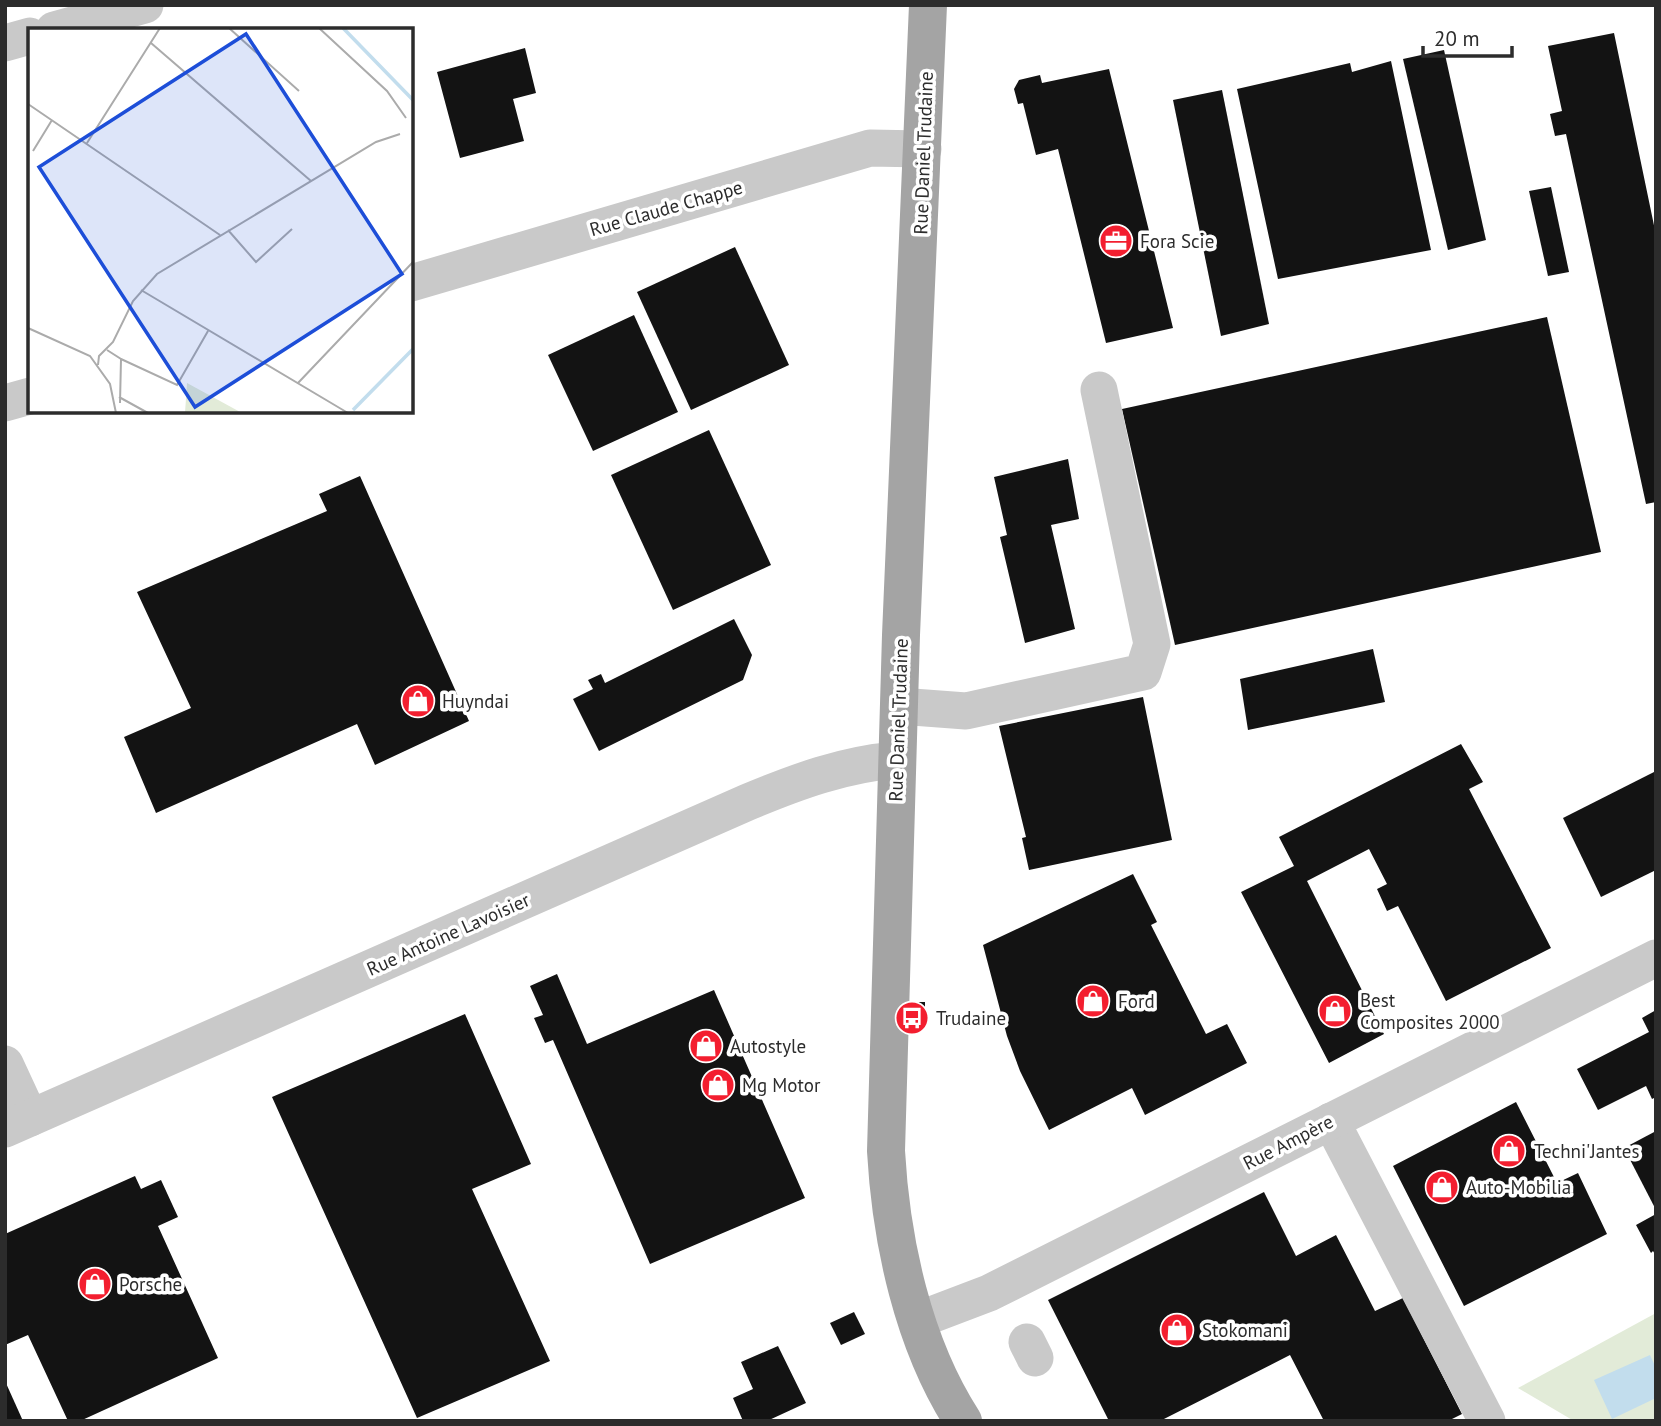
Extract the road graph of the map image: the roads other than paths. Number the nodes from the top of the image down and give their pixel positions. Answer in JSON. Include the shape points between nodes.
{"nodes":[{"id":1,"x":145,"y":5,"type":"edge"},
{"id":2,"x":929,"y":5,"type":"edge"},
{"id":3,"x":61,"y":28,"type":"edge"},
{"id":4,"x":28,"y":37,"type":"edge"},
{"id":5,"x":5,"y":43,"type":"edge"},
{"id":6,"x":923,"y":149,"type":"junction"},
{"id":7,"x":413,"y":282,"type":"edge"},
{"id":8,"x":1099,"y":390,"type":"dead end"},
{"id":9,"x":28,"y":397,"type":"edge"},
{"id":10,"x":5,"y":403,"type":"edge"},
{"id":11,"x":899,"y":706,"type":"junction"},
{"id":12,"x":897,"y":760,"type":"junction"},
{"id":13,"x":1656,"y":958,"type":"edge"},
{"id":14,"x":5,"y":1064,"type":"edge"},
{"id":15,"x":1331,"y":1121,"type":"junction"},
{"id":16,"x":17,"y":1123,"type":"edge"},
{"id":17,"x":918,"y":1320,"type":"junction"},
{"id":18,"x":962,"y":1421,"type":"edge"},
{"id":19,"x":1487,"y":1421,"type":"edge"}],
"edges":[{"from":1,"to":3,"type":"street"},
{"from":2,"to":6,"type":"main road","name":"Rue Daniel Trudaine"},
{"from":4,"to":5,"type":"street"},
{"from":6,"to":7,"type":"street","name":"Rue Claude Chappe","via":[[870,148]]},
{"from":6,"to":11,"type":"main road","name":"Rue Daniel Trudaine"},
{"from":8,"to":11,"type":"street","via":[[1152,644],[1143,672],[966,711]]},
{"from":9,"to":10,"type":"street"},
{"from":11,"to":12,"type":"main road","name":"Rue Daniel Trudaine"},
{"from":12,"to":16,"type":"street","name":"Rue Antoine Lavoisier","via":[[845,768],[748,802]]},
{"from":12,"to":17,"type":"main road","name":"Rue Daniel Trudaine","via":[[886,1151],[899,1261]]},
{"from":13,"to":15,"type":"street","name":"Rue Ampère"},
{"from":14,"to":16,"type":"street"},
{"from":15,"to":17,"type":"street","name":"Rue Ampère","via":[[989,1293]]},
{"from":15,"to":19,"type":"street"},
{"from":17,"to":18,"type":"main road","name":"Rue Daniel Trudaine","via":[[945,1392]]}]}
